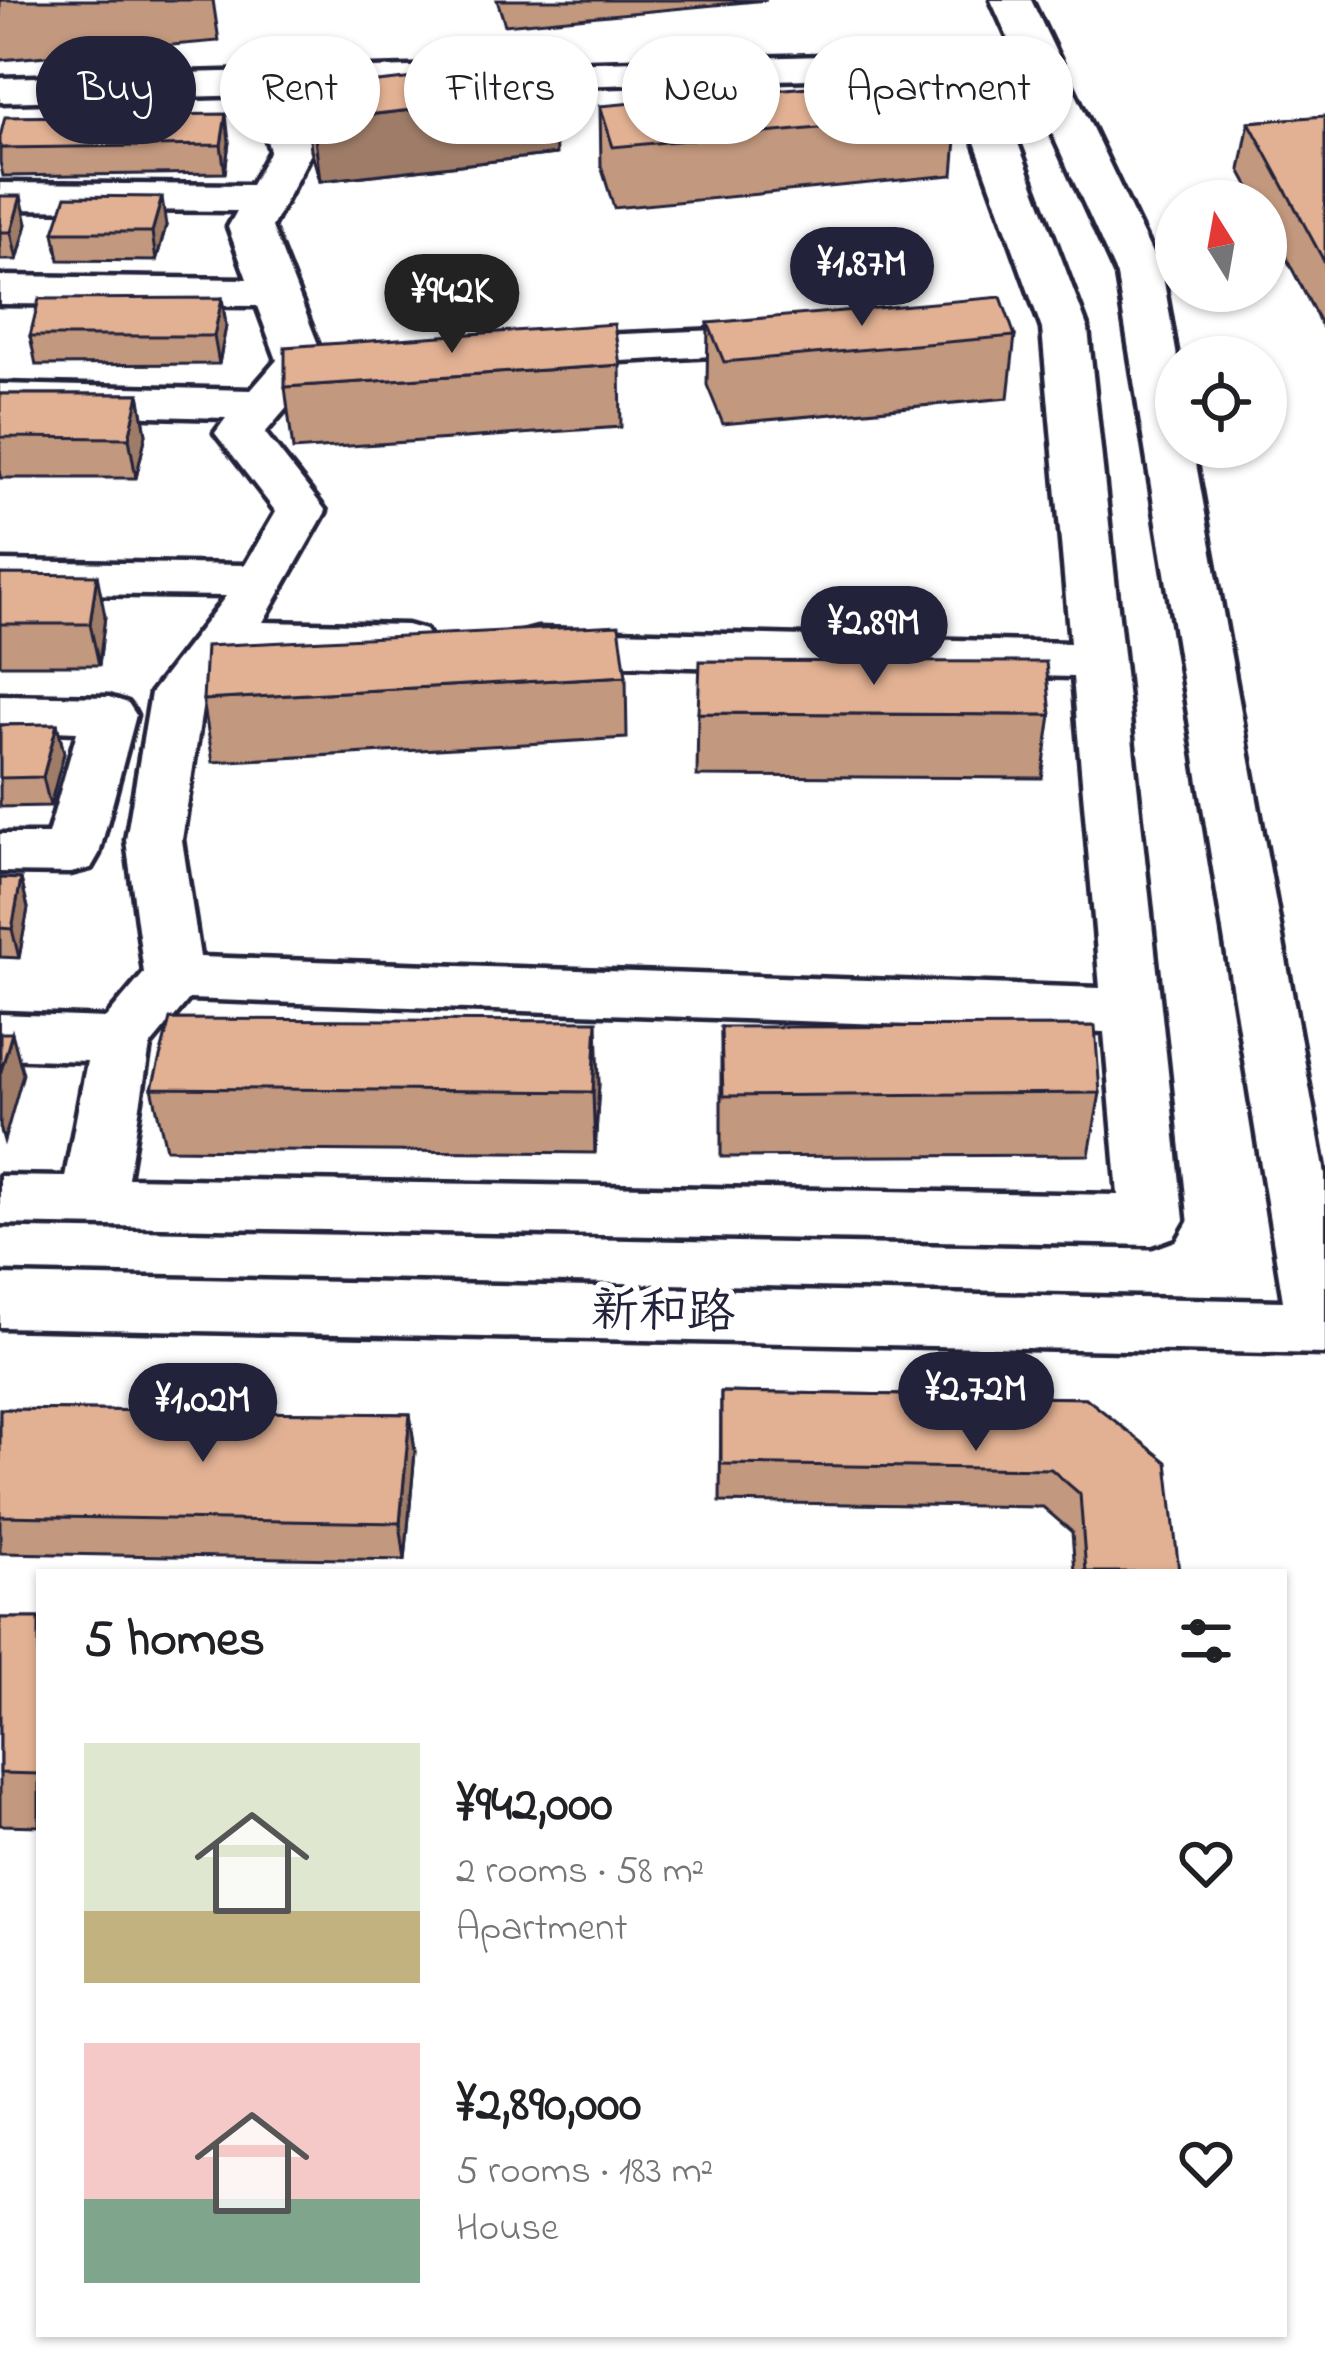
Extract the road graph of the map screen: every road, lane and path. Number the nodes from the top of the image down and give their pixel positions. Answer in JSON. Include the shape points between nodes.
{"nodes":[{"id":1,"x":1011,"y":0,"type":"edge"},
{"id":2,"x":1027,"y":36,"type":"edge"},
{"id":3,"x":804,"y":67,"type":"edge"},
{"id":4,"x":380,"y":79,"type":"edge"},
{"id":5,"x":220,"y":84,"type":"edge"},
{"id":6,"x":0,"y":90,"type":"edge"},
{"id":7,"x":1073,"y":134,"type":"edge"},
{"id":8,"x":289,"y":144,"type":"edge"},
{"id":9,"x":990,"y":144,"type":"edge"},
{"id":10,"x":0,"y":196,"type":"edge"},
{"id":11,"x":266,"y":198,"type":"junction"},
{"id":12,"x":0,"y":290,"type":"edge"},
{"id":13,"x":273,"y":292,"type":"junction"},
{"id":14,"x":826,"y":339,"type":"edge"},
{"id":15,"x":492,"y":354,"type":"edge"},
{"id":16,"x":420,"y":357,"type":"edge"},
{"id":17,"x":301,"y":362,"type":"junction"},
{"id":18,"x":0,"y":398,"type":"edge"},
{"id":19,"x":263,"y":405,"type":"junction"},
{"id":20,"x":0,"y":577,"type":"edge"},
{"id":21,"x":261,"y":580,"type":"junction"},
{"id":22,"x":223,"y":638,"type":"junction"},
{"id":23,"x":1098,"y":661,"type":"junction"},
{"id":24,"x":0,"y":712,"type":"edge"},
{"id":25,"x":0,"y":854,"type":"edge"},
{"id":26,"x":174,"y":977,"type":"junction"},
{"id":27,"x":1132,"y":1011,"type":"junction"},
{"id":28,"x":0,"y":1036,"type":"edge"},
{"id":29,"x":121,"y":1040,"type":"junction"},
{"id":30,"x":0,"y":1200,"type":"edge"},
{"id":31,"x":92,"y":1202,"type":"junction"},
{"id":32,"x":0,"y":1301,"type":"edge"},
{"id":33,"x":1323,"y":1328,"type":"edge"}],
"edges":[{"from":1,"to":2,"type":"street"},
{"from":3,"to":4,"type":"street"},
{"from":5,"to":6,"type":"street"},
{"from":7,"to":33,"type":"street","via":[[1140,276]]},
{"from":8,"to":11,"type":"street"},
{"from":9,"to":23,"type":"street","via":[[1041,330]]},
{"from":10,"to":11,"type":"street"},
{"from":11,"to":13,"type":"street","via":[[250,226]]},
{"from":12,"to":13,"type":"street"},
{"from":13,"to":17,"type":"street"},
{"from":14,"to":15,"type":"street"},
{"from":16,"to":17,"type":"street"},
{"from":17,"to":19,"type":"street"},
{"from":18,"to":19,"type":"street"},
{"from":19,"to":21,"type":"street","via":[[239,433],[301,511]]},
{"from":20,"to":21,"type":"street"},
{"from":21,"to":22,"type":"street"},
{"from":22,"to":23,"type":"street"},
{"from":22,"to":26,"type":"street","via":[[178,693],[154,840]]},
{"from":23,"to":27,"type":"street"},
{"from":24,"to":25,"type":"street","via":[[109,715],[71,854]]},
{"from":26,"to":27,"type":"street"},
{"from":26,"to":29,"type":"street"},
{"from":27,"to":31,"type":"street","via":[[1152,1220]]},
{"from":28,"to":29,"type":"street"},
{"from":29,"to":31,"type":"street"},
{"from":30,"to":31,"type":"street"},
{"from":32,"to":33,"type":"street","name":"新和路"}]}
